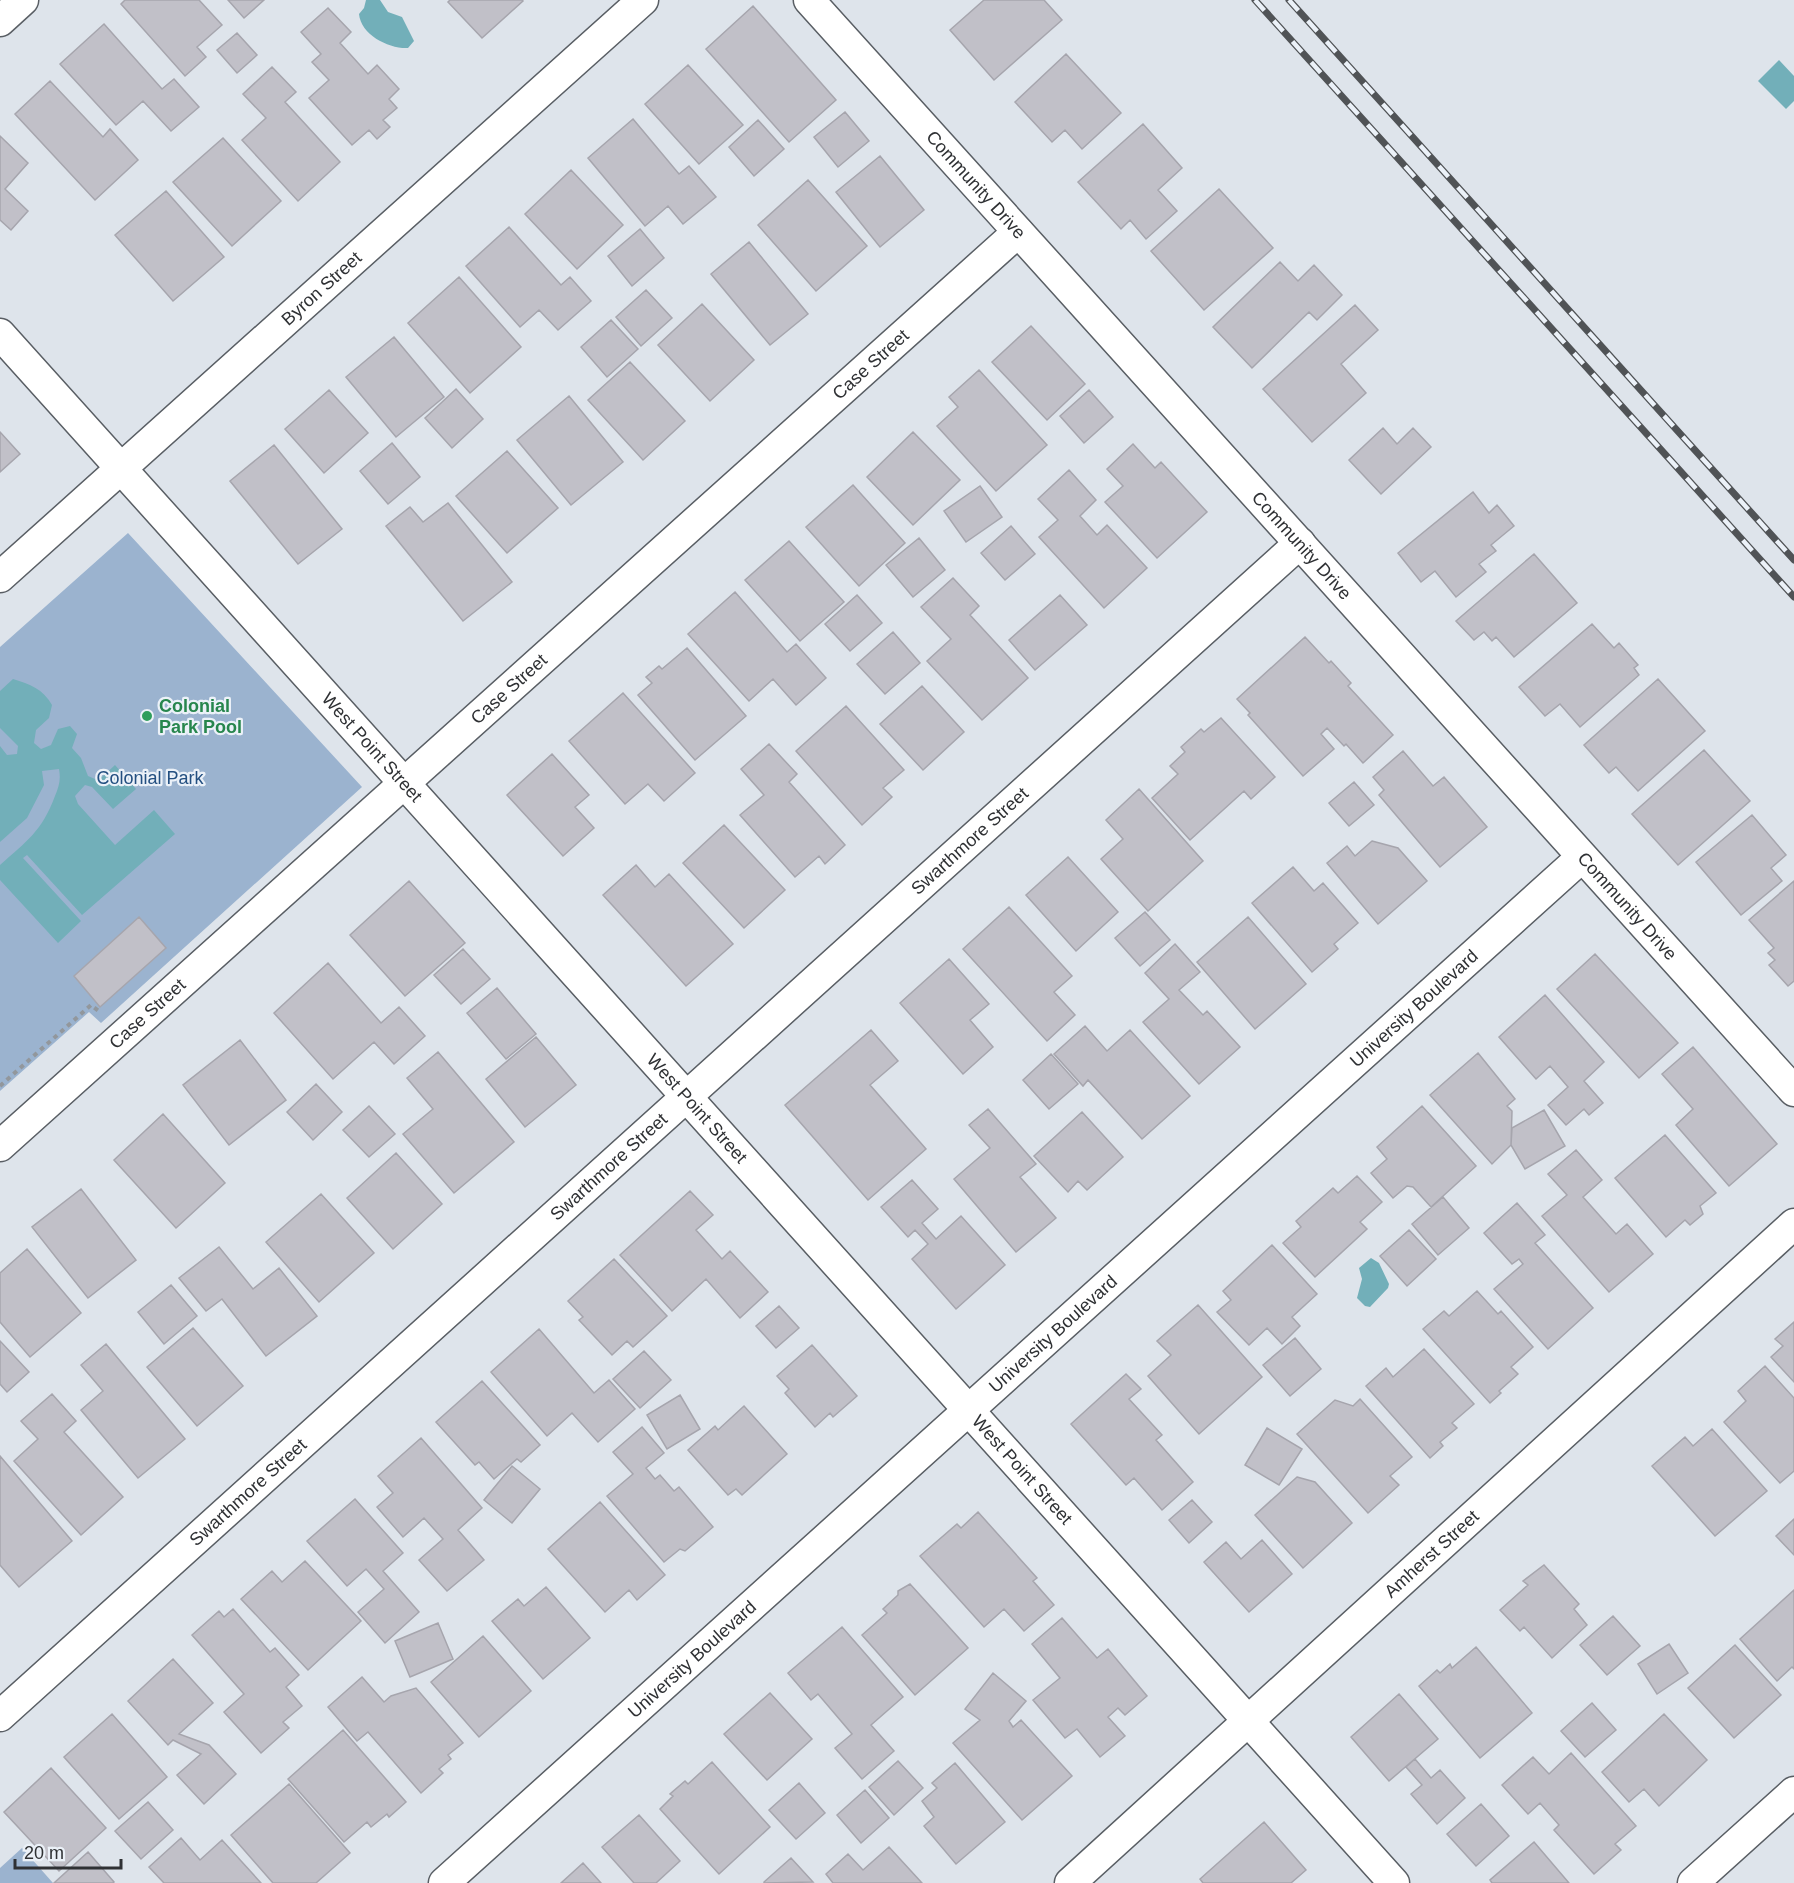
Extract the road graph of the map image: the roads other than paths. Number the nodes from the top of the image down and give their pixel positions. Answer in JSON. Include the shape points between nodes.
{"nodes":[{"id":1,"x":23,"y":0,"type":"edge"},
{"id":2,"x":643,"y":0,"type":"edge"},
{"id":3,"x":809,"y":0,"type":"edge"},
{"id":4,"x":0,"y":21,"type":"edge"},
{"id":5,"x":1018,"y":232,"type":"junction"},
{"id":6,"x":0,"y":334,"type":"edge"},
{"id":7,"x":121,"y":469,"type":"junction"},
{"id":8,"x":1300,"y":543,"type":"junction"},
{"id":9,"x":0,"y":577,"type":"edge"},
{"id":10,"x":403,"y":783,"type":"junction"},
{"id":11,"x":1582,"y":857,"type":"junction"},
{"id":12,"x":1794,"y":1091,"type":"edge"},
{"id":13,"x":686,"y":1097,"type":"junction"},
{"id":14,"x":0,"y":1146,"type":"edge"},
{"id":15,"x":1794,"y":1224,"type":"edge"},
{"id":16,"x":968,"y":1410,"type":"junction"},
{"id":17,"x":0,"y":1716,"type":"edge"},
{"id":18,"x":1248,"y":1721,"type":"junction"},
{"id":19,"x":1794,"y":1792,"type":"edge"},
{"id":20,"x":444,"y":1883,"type":"edge"},
{"id":21,"x":1070,"y":1883,"type":"edge"},
{"id":22,"x":1394,"y":1883,"type":"edge"},
{"id":23,"x":1693,"y":1883,"type":"edge"}],
"edges":[{"from":1,"to":4,"type":"street"},
{"from":2,"to":7,"type":"street","name":"Byron Street"},
{"from":3,"to":5,"type":"street","name":"Community Drive"},
{"from":5,"to":8,"type":"street","name":"Community Drive"},
{"from":5,"to":10,"type":"street","name":"Case Street"},
{"from":6,"to":7,"type":"street","name":"West Point Street"},
{"from":7,"to":9,"type":"street","name":"Byron Street"},
{"from":7,"to":10,"type":"street","name":"West Point Street"},
{"from":8,"to":11,"type":"street","name":"Community Drive"},
{"from":8,"to":13,"type":"street","name":"Swarthmore Street"},
{"from":10,"to":13,"type":"street","name":"West Point Street"},
{"from":10,"to":14,"type":"street","name":"Case Street"},
{"from":11,"to":12,"type":"street","name":"Community Drive"},
{"from":11,"to":16,"type":"street","name":"University Boulevard"},
{"from":13,"to":16,"type":"street","name":"West Point Street"},
{"from":13,"to":17,"type":"street","name":"Swarthmore Street"},
{"from":15,"to":18,"type":"street","name":"Amherst Street"},
{"from":16,"to":18,"type":"street","name":"West Point Street"},
{"from":16,"to":20,"type":"street","name":"University Boulevard"},
{"from":18,"to":21,"type":"street","name":"Amherst Street"},
{"from":18,"to":22,"type":"street","name":"West Point Street"},
{"from":19,"to":23,"type":"street"}]}
